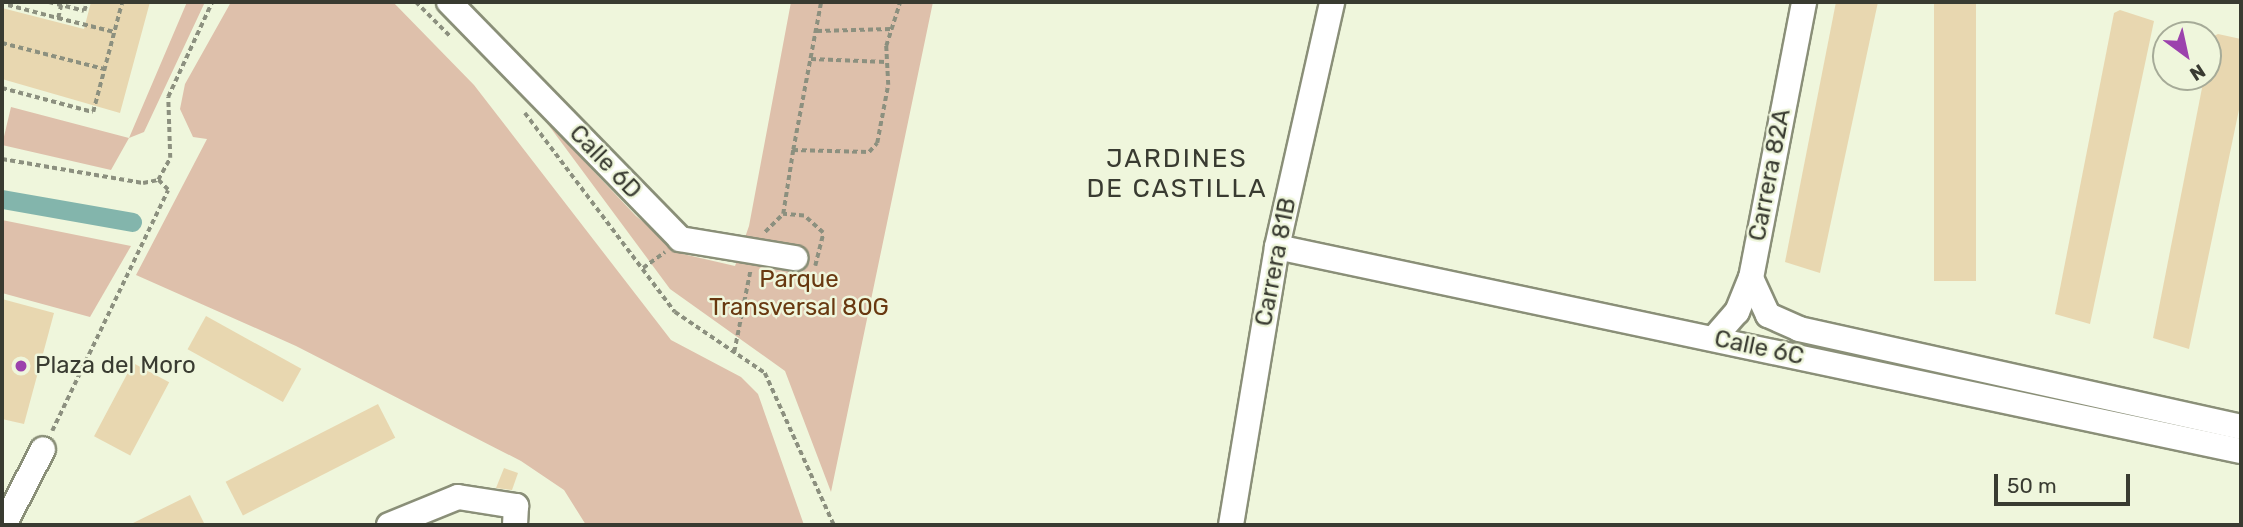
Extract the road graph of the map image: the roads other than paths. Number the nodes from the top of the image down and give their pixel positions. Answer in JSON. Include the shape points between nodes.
{"nodes":[{"id":1,"x":449,"y":2,"type":"edge"},
{"id":2,"x":1332,"y":2,"type":"edge"},
{"id":3,"x":1804,"y":2,"type":"edge"},
{"id":4,"x":1277,"y":247,"type":"junction"},
{"id":5,"x":802,"y":263,"type":"road end"},
{"id":6,"x":1751,"y":278,"type":"junction"},
{"id":7,"x":1714,"y":338,"type":"junction"},
{"id":8,"x":2241,"y":427,"type":"edge"},
{"id":9,"x":43,"y":449,"type":"road end"},
{"id":10,"x":2241,"y":451,"type":"edge"},
{"id":11,"x":515,"y":515,"type":"edge"},
{"id":12,"x":4,"y":525,"type":"edge"},
{"id":13,"x":389,"y":525,"type":"edge"},
{"id":14,"x":1231,"y":525,"type":"edge"}],
"edges":[{"from":1,"to":5,"type":"street","name":"Calle 6D","via":[[680,239]]},
{"from":2,"to":4,"type":"street","name":"Carrera 81B"},
{"from":3,"to":6,"type":"street","name":"Carrera 82A"},
{"from":4,"to":7,"type":"street","name":"Calle 6C"},
{"from":4,"to":14,"type":"street","name":"Carrera 81B"},
{"from":6,"to":7,"type":"street","name":"Carrera 82A","via":[[1737,312]]},
{"from":6,"to":8,"type":"street","name":"Calle 6C","via":[[1768,315],[1799,329]]},
{"from":7,"to":10,"type":"street","name":"Calle 6C"},
{"from":9,"to":12,"type":"street"},
{"from":11,"to":13,"type":"street","via":[[458,497]]}]}
